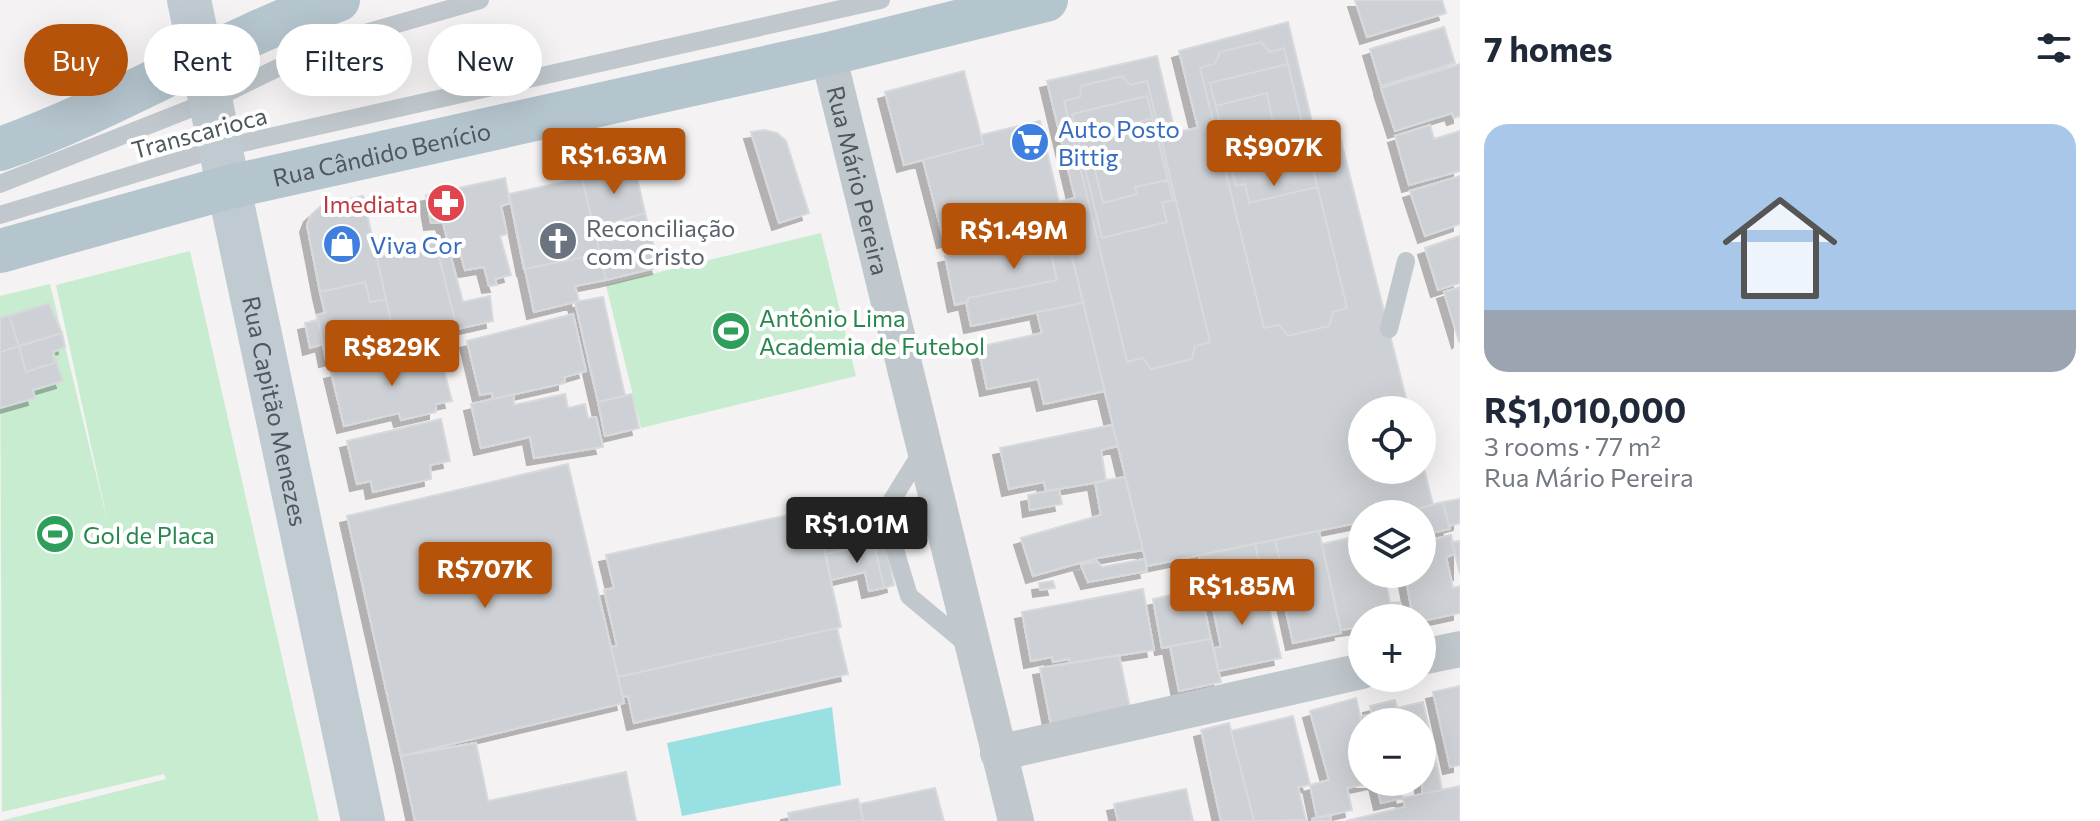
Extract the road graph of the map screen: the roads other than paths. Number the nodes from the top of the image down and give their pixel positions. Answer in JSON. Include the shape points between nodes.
{"nodes":[{"id":1,"x":189,"y":0,"type":"edge"},
{"id":2,"x":338,"y":0,"type":"edge"},
{"id":3,"x":480,"y":0,"type":"edge"},
{"id":4,"x":881,"y":0,"type":"edge"},
{"id":5,"x":1046,"y":0,"type":"edge"},
{"id":6,"x":194,"y":24,"type":"edge"},
{"id":7,"x":260,"y":36,"type":"edge"},
{"id":8,"x":828,"y":54,"type":"junction"},
{"id":9,"x":260,"y":64,"type":"edge"},
{"id":10,"x":157,"y":96,"type":"edge"},
{"id":11,"x":174,"y":96,"type":"edge"},
{"id":12,"x":209,"y":96,"type":"edge"},
{"id":13,"x":0,"y":149,"type":"edge"},
{"id":14,"x":224,"y":168,"type":"junction"},
{"id":15,"x":0,"y":184,"type":"edge"},
{"id":16,"x":0,"y":215,"type":"edge"},
{"id":17,"x":0,"y":251,"type":"edge"},
{"id":18,"x":1406,"y":261,"type":"dead end"},
{"id":19,"x":1389,"y":329,"type":"dead end"},
{"id":20,"x":924,"y":448,"type":"junction"},
{"id":21,"x":973,"y":649,"type":"junction"},
{"id":22,"x":1460,"y":649,"type":"edge"},
{"id":23,"x":1436,"y":654,"type":"edge"},
{"id":24,"x":1348,"y":674,"type":"edge"},
{"id":25,"x":998,"y":753,"type":"junction"},
{"id":26,"x":363,"y":821,"type":"edge"},
{"id":27,"x":1016,"y":821,"type":"edge"}],
"edges":[{"from":1,"to":6,"type":"street","name":"Rua Capitão Menezes"},
{"from":2,"to":7,"type":"main road","via":[[274,25]]},
{"from":3,"to":9,"type":"lane","name":"Transcarioca"},
{"from":4,"to":14,"type":"lane","name":"Transcarioca"},
{"from":5,"to":8,"type":"main road","name":"Rua Cândido Benício"},
{"from":8,"to":14,"type":"main road","name":"Rua Cândido Benício"},
{"from":8,"to":20,"type":"street","name":"Rua Mário Pereira"},
{"from":10,"to":13,"type":"main road"},
{"from":11,"to":15,"type":"lane","name":"Transcarioca"},
{"from":12,"to":14,"type":"street","name":"Rua Capitão Menezes"},
{"from":14,"to":16,"type":"lane","name":"Transcarioca"},
{"from":14,"to":17,"type":"main road","name":"Rua Cândido Benício"},
{"from":14,"to":26,"type":"street","name":"Rua Capitão Menezes"},
{"from":18,"to":19,"type":"lane"},
{"from":20,"to":21,"type":"street","name":"Rua Mário Pereira"},
{"from":20,"to":21,"type":"lane","via":[[884,513],[909,596]]},
{"from":21,"to":25,"type":"street","name":"Rua Mário Pereira"},
{"from":22,"to":23,"type":"street"},
{"from":24,"to":25,"type":"street"},
{"from":25,"to":27,"type":"street","name":"Rua Mário Pereira"}]}
